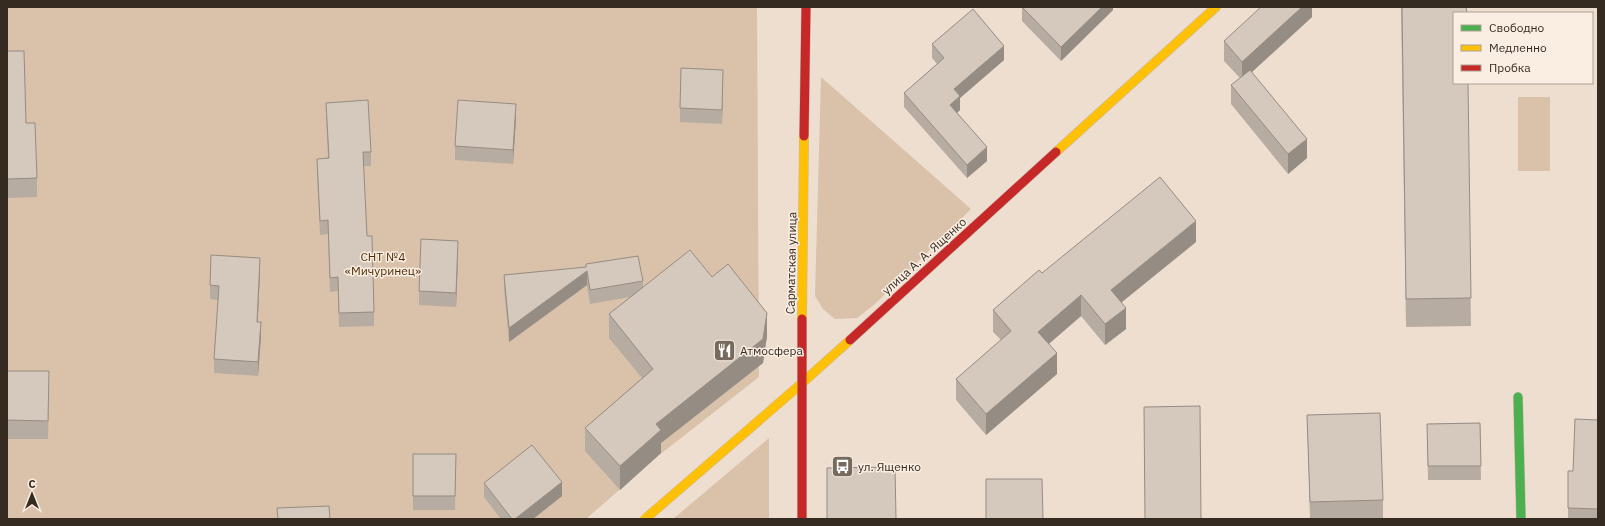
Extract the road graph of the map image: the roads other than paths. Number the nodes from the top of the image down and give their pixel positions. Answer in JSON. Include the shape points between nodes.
{"nodes":[{"id":1,"x":806,"y":7,"type":"edge"},
{"id":2,"x":1216,"y":7,"type":"edge"},
{"id":3,"x":801,"y":384,"type":"junction"},
{"id":4,"x":1518,"y":397,"type":"dead end"},
{"id":5,"x":645,"y":519,"type":"edge"},
{"id":6,"x":802,"y":519,"type":"edge"},
{"id":7,"x":1521,"y":519,"type":"edge"}],
"edges":[{"from":1,"to":3,"type":"street","name":"Сарматская улица"},
{"from":2,"to":3,"type":"street","name":"улица А. А. Ященко"},
{"from":3,"to":5,"type":"street","name":"улица А. А. Ященко"},
{"from":3,"to":6,"type":"street","name":"Сарматская улица"},
{"from":4,"to":7,"type":"street"}]}
